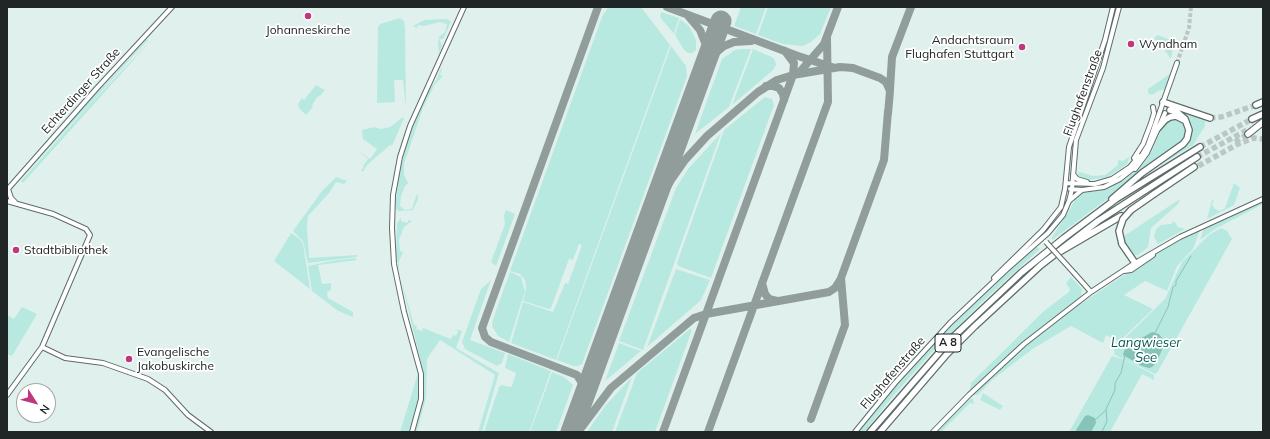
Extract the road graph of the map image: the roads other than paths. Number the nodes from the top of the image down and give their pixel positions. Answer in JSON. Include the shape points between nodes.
{"nodes":[{"id":1,"x":172,"y":7,"type":"edge"},
{"id":2,"x":464,"y":7,"type":"edge"},
{"id":3,"x":1113,"y":7,"type":"edge"},
{"id":4,"x":1119,"y":7,"type":"edge"},
{"id":5,"x":1177,"y":63,"type":"tunnel mouth"},
{"id":6,"x":1163,"y":102,"type":"junction"},
{"id":7,"x":1263,"y":102,"type":"edge"},
{"id":8,"x":1256,"y":105,"type":"tunnel mouth"},
{"id":9,"x":1153,"y":107,"type":"dead end"},
{"id":10,"x":1167,"y":112,"type":"joint"},
{"id":11,"x":1263,"y":114,"type":"edge"},
{"id":12,"x":1210,"y":118,"type":"tunnel mouth"},
{"id":13,"x":1252,"y":119,"type":"tunnel mouth"},
{"id":14,"x":1263,"y":122,"type":"edge"},
{"id":15,"x":1187,"y":123,"type":"junction"},
{"id":16,"x":1157,"y":129,"type":"junction"},
{"id":17,"x":1248,"y":132,"type":"tunnel mouth"},
{"id":18,"x":1150,"y":136,"type":"junction"},
{"id":19,"x":1200,"y":147,"type":"tunnel mouth"},
{"id":20,"x":1197,"y":157,"type":"tunnel mouth"},
{"id":21,"x":1194,"y":167,"type":"tunnel mouth"},
{"id":22,"x":1121,"y":173,"type":"junction"},
{"id":23,"x":1074,"y":174,"type":"junction"},
{"id":24,"x":1126,"y":175,"type":"junction"},
{"id":25,"x":1066,"y":183,"type":"junction"},
{"id":26,"x":1073,"y":183,"type":"junction"},
{"id":27,"x":1089,"y":184,"type":"junction"},
{"id":28,"x":1065,"y":189,"type":"junction"},
{"id":29,"x":1072,"y":189,"type":"junction"},
{"id":30,"x":7,"y":190,"type":"edge"},
{"id":31,"x":1082,"y":190,"type":"junction"},
{"id":32,"x":1263,"y":198,"type":"edge"},
{"id":33,"x":7,"y":201,"type":"edge"},
{"id":34,"x":1069,"y":201,"type":"junction"},
{"id":35,"x":17,"y":204,"type":"junction"},
{"id":36,"x":1108,"y":204,"type":"junction"},
{"id":37,"x":1121,"y":216,"type":"dead end"},
{"id":38,"x":1039,"y":234,"type":"junction"},
{"id":39,"x":1044,"y":240,"type":"junction"},
{"id":40,"x":1162,"y":248,"type":"junction"},
{"id":41,"x":1057,"y":252,"type":"junction"},
{"id":42,"x":1135,"y":263,"type":"junction"},
{"id":43,"x":1122,"y":271,"type":"junction"},
{"id":44,"x":1091,"y":292,"type":"junction"},
{"id":45,"x":981,"y":294,"type":"junction"},
{"id":46,"x":42,"y":347,"type":"junction"},
{"id":47,"x":7,"y":395,"type":"edge"},
{"id":48,"x":211,"y":432,"type":"edge"},
{"id":49,"x":412,"y":432,"type":"edge"},
{"id":50,"x":855,"y":432,"type":"edge"},
{"id":51,"x":870,"y":432,"type":"edge"},
{"id":52,"x":880,"y":432,"type":"edge"},
{"id":53,"x":933,"y":432,"type":"edge"}],
"edges":[{"from":1,"to":30,"type":"main road","name":"Echterdinger Straße"},
{"from":2,"to":49,"type":"main road","via":[[410,126],[400,157],[393,194],[394,264],[421,374],[420,404]]},
{"from":3,"to":25,"type":"main road","name":"Flughafenstraße","via":[[1102,50],[1071,143]]},
{"from":4,"to":23,"type":"main road","name":"Flughafenstraße","via":[[1103,68],[1075,145]]},
{"from":5,"to":6,"type":"main road"},
{"from":6,"to":12,"type":"highway"},
{"from":6,"to":18,"type":"main road"},
{"from":7,"to":8,"type":"highway"},
{"from":9,"to":22,"type":"main road","via":[[1154,116],[1143,144]]},
{"from":10,"to":15,"type":"highway","via":[[1181,114]]},
{"from":10,"to":16,"type":"main road"},
{"from":11,"to":13,"type":"highway"},
{"from":14,"to":17,"type":"highway"},
{"from":15,"to":16,"type":"highway","via":[[1179,117],[1170,117]]},
{"from":15,"to":36,"type":"highway","via":[[1189,136],[1183,144],[1142,173]]},
{"from":16,"to":24,"type":"main road","via":[[1144,159]]},
{"from":18,"to":22,"type":"main road","via":[[1137,159]]},
{"from":18,"to":24,"type":"main road","via":[[1144,154]]},
{"from":19,"to":36,"type":"highway","number":"A 8"},
{"from":20,"to":41,"type":"highway","number":"A 8","via":[[1121,204]]},
{"from":21,"to":42,"type":"highway","bridge":true,"via":[[1131,210],[1123,219],[1119,231],[1122,244]]},
{"from":22,"to":27,"type":"main road","via":[[1108,180]]},
{"from":23,"to":26,"type":"main road","name":"Flughafenstraße"},
{"from":23,"to":27,"type":"main road","via":[[1077,179]]},
{"from":24,"to":31,"type":"main road","via":[[1104,187]]},
{"from":25,"to":26,"type":"main road"},
{"from":25,"to":28,"type":"main road","name":"Flughafenstraße"},
{"from":26,"to":27,"type":"main road"},
{"from":26,"to":29,"type":"main road","name":"Flughafenstraße"},
{"from":28,"to":29,"type":"main road"},
{"from":28,"to":38,"type":"main road","name":"Flughafenstraße","via":[[1057,212]]},
{"from":29,"to":31,"type":"main road"},
{"from":29,"to":34,"type":"main road","name":"Flughafenstraße"},
{"from":30,"to":35,"type":"main road"},
{"from":31,"to":34,"type":"main road"},
{"from":32,"to":40,"type":"main road","via":[[1199,227]]},
{"from":33,"to":35,"type":"main road"},
{"from":34,"to":39,"type":"main road","name":"Flughafenstraße"},
{"from":35,"to":46,"type":"main road","via":[[53,214],[89,232]]},
{"from":36,"to":51,"type":"highway","number":"A 8","via":[[1050,249],[987,304],[934,358]]},
{"from":37,"to":41,"type":"highway"},
{"from":38,"to":39,"type":"main road"},
{"from":38,"to":45,"type":"main road","name":"Flughafenstraße","via":[[1001,270]]},
{"from":39,"to":44,"type":"main road","bridge":true},
{"from":39,"to":45,"type":"main road","name":"Flughafenstraße"},
{"from":40,"to":42,"type":"main road"},
{"from":40,"to":43,"type":"main road","via":[[1131,270]]},
{"from":41,"to":52,"type":"highway","number":"A 8","via":[[975,326]]},
{"from":42,"to":43,"type":"main road"},
{"from":43,"to":44,"type":"main road"},
{"from":44,"to":53,"type":"main road","via":[[1024,344]]},
{"from":45,"to":50,"type":"main road","name":"Flughafenstraße","via":[[921,355]]},
{"from":46,"to":47,"type":"main road"},
{"from":46,"to":48,"type":"main road","via":[[69,359],[103,363],[148,379]]}]}
